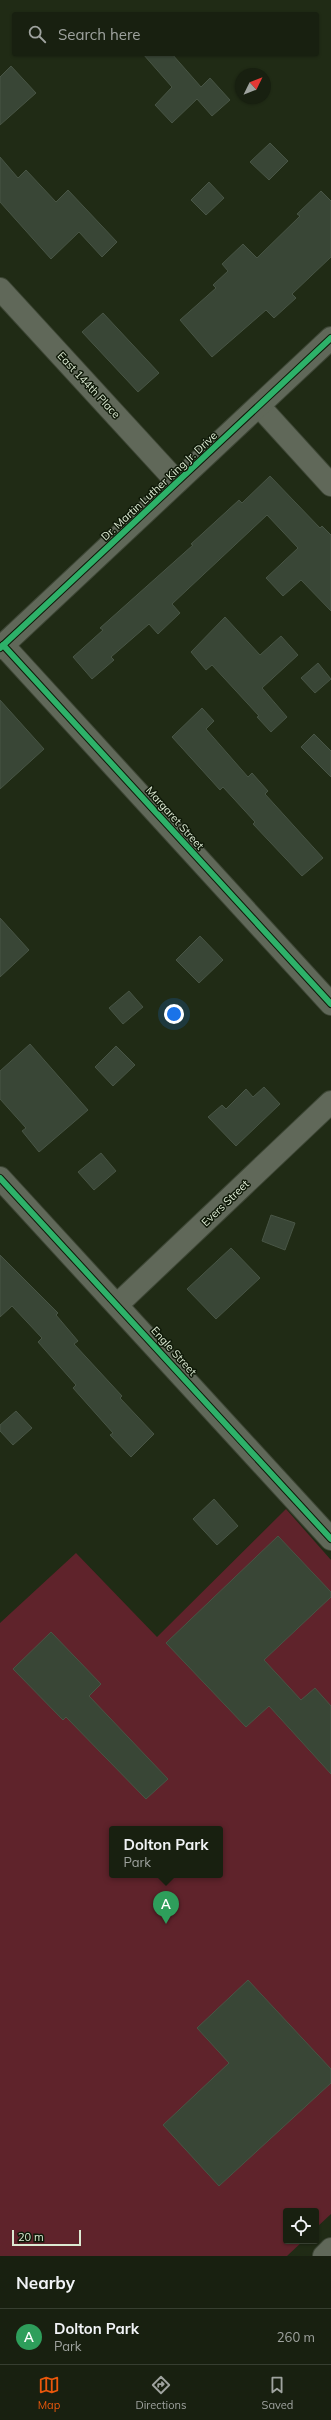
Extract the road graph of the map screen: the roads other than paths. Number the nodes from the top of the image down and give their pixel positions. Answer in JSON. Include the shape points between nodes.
{"nodes":[{"id":1,"x":0,"y":289,"type":"edge"},
{"id":2,"x":331,"y":338,"type":"edge"},
{"id":3,"x":259,"y":406,"type":"junction"},
{"id":4,"x":177,"y":482,"type":"junction"},
{"id":5,"x":331,"y":485,"type":"edge"},
{"id":6,"x":2,"y":646,"type":"edge"},
{"id":7,"x":331,"y":1004,"type":"edge"},
{"id":8,"x":331,"y":1102,"type":"edge"},
{"id":9,"x":0,"y":1178,"type":"edge"},
{"id":10,"x":118,"y":1304,"type":"junction"},
{"id":11,"x":331,"y":1539,"type":"edge"},
{"id":12,"x":331,"y":2249,"type":"edge"},
{"id":13,"x":324,"y":2256,"type":"edge"}],
"edges":[{"from":1,"to":4,"type":"street","name":"East 144th Place"},
{"from":2,"to":3,"type":"street","name":"Dr. Martin Luther King Jr. Drive"},
{"from":3,"to":4,"type":"street","name":"Dr. Martin Luther King Jr. Drive"},
{"from":3,"to":5,"type":"street"},
{"from":4,"to":6,"type":"street","name":"Dr. Martin Luther King Jr. Drive"},
{"from":6,"to":7,"type":"street","name":"Margaret Street"},
{"from":8,"to":10,"type":"street","name":"Evers Street"},
{"from":9,"to":10,"type":"street","name":"Engle Street"},
{"from":10,"to":11,"type":"street","name":"Engle Street"},
{"from":12,"to":13,"type":"street"}]}
